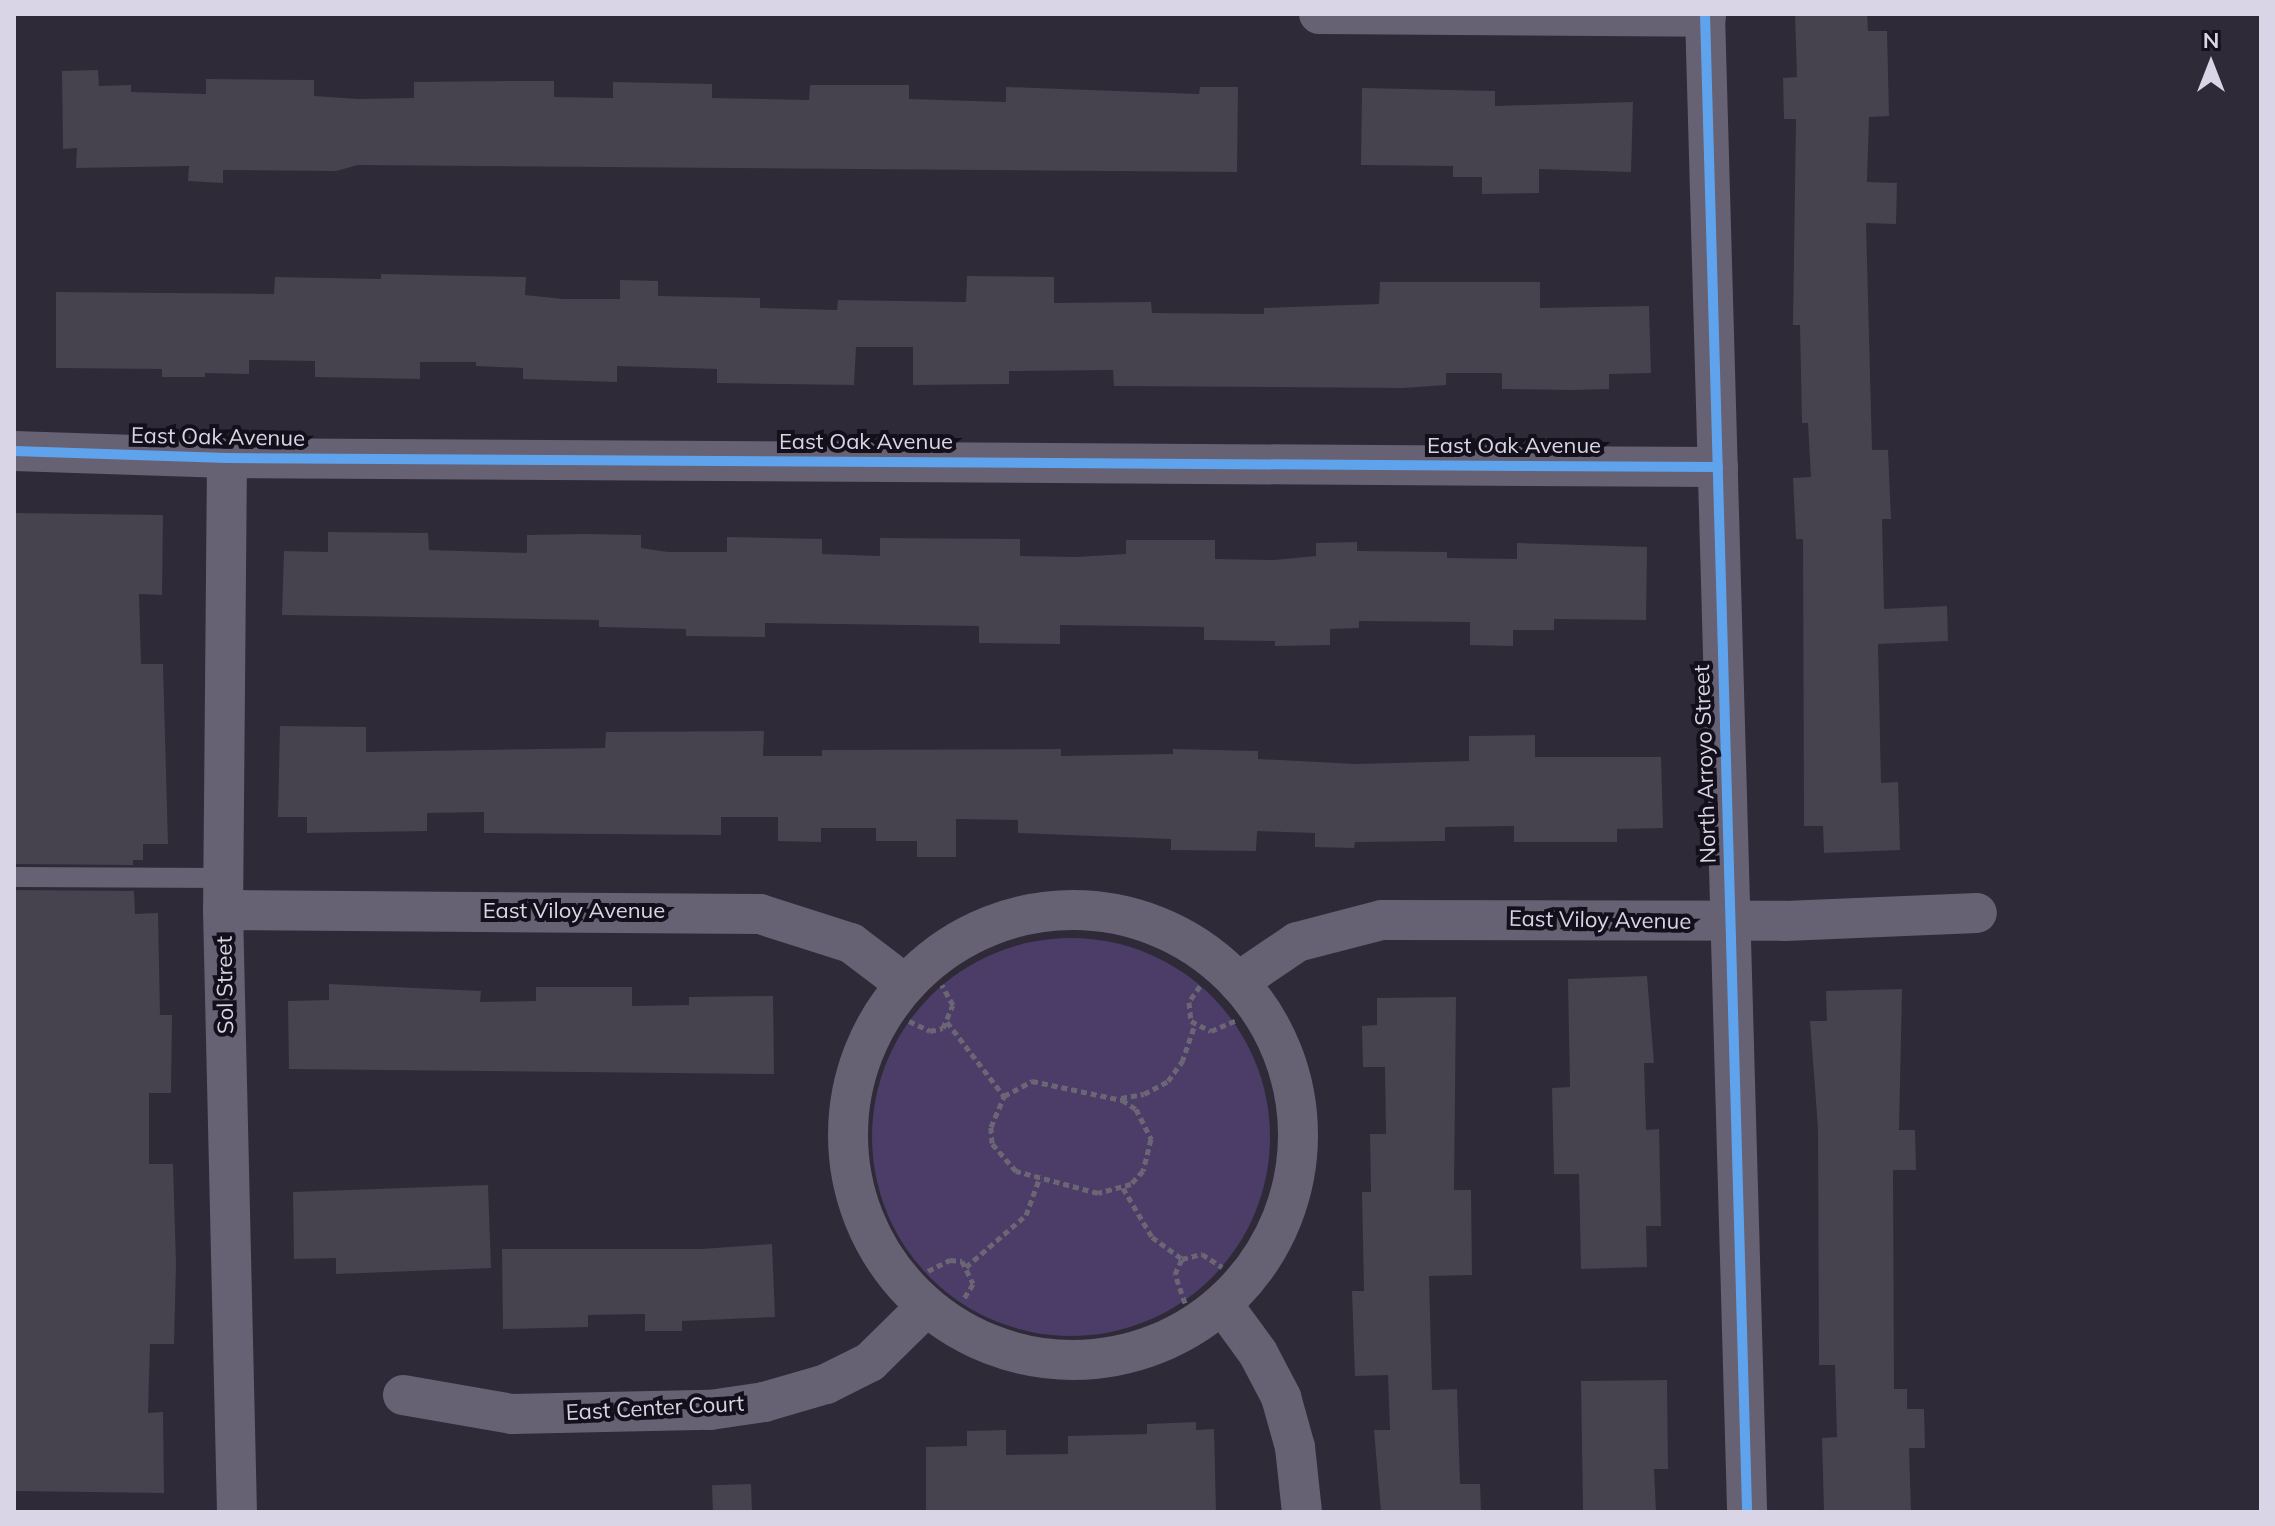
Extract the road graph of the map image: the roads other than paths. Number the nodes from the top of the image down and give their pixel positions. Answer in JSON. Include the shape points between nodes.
{"nodes":[{"id":1,"x":1319,"y":14,"type":"edge"},
{"id":2,"x":1706,"y":15,"type":"edge"},
{"id":3,"x":14,"y":451,"type":"edge"},
{"id":4,"x":227,"y":458,"type":"junction"},
{"id":5,"x":1718,"y":467,"type":"junction"},
{"id":6,"x":14,"y":877,"type":"edge"},
{"id":7,"x":223,"y":894,"type":"junction"},
{"id":8,"x":1977,"y":913,"type":"dead end"},
{"id":9,"x":1730,"y":921,"type":"junction"},
{"id":10,"x":1238,"y":982,"type":"junction"},
{"id":11,"x":905,"y":984,"type":"junction"},
{"id":12,"x":1223,"y":1305,"type":"junction"},
{"id":13,"x":926,"y":1307,"type":"junction"},
{"id":14,"x":403,"y":1395,"type":"dead end"},
{"id":15,"x":237,"y":1512,"type":"edge"},
{"id":16,"x":1302,"y":1512,"type":"edge"},
{"id":17,"x":1747,"y":1512,"type":"edge"}],
"edges":[{"from":1,"to":2,"type":"street"},
{"from":2,"to":5,"type":"street","name":"North Arroyo Street"},
{"from":3,"to":4,"type":"street","name":"East Oak Avenue"},
{"from":4,"to":5,"type":"street","name":"East Oak Avenue"},
{"from":4,"to":7,"type":"street","name":"Sol Street"},
{"from":5,"to":9,"type":"street","name":"North Arroyo Street"},
{"from":6,"to":7,"type":"lane"},
{"from":7,"to":11,"type":"street","name":"East Viloy Avenue","via":[[760,914],[851,943]]},
{"from":7,"to":15,"type":"street","name":"Sol Street"},
{"from":8,"to":9,"type":"street","name":"East Viloy Avenue"},
{"from":9,"to":10,"type":"street","name":"East Viloy Avenue","via":[[1382,920],[1297,942]]},
{"from":9,"to":17,"type":"street","name":"North Arroyo Street"},
{"from":10,"to":11,"type":"street","via":[[1176,933],[1108,912],[1036,912],[968,935]]},
{"from":10,"to":12,"type":"street","via":[[1277,1035],[1298,1105],[1297,1178],[1271,1247]]},
{"from":11,"to":13,"type":"street","via":[[868,1038],[848,1109],[851,1182],[878,1251]]},
{"from":12,"to":13,"type":"street","via":[[1171,1339],[1121,1354],[1044,1359],[981,1341]]},
{"from":12,"to":16,"type":"street","via":[[1258,1353],[1281,1397],[1295,1447]]},
{"from":13,"to":14,"type":"street","name":"East Center Court","via":[[870,1362],[826,1384],[764,1402],[710,1410],[512,1414]]}]}
